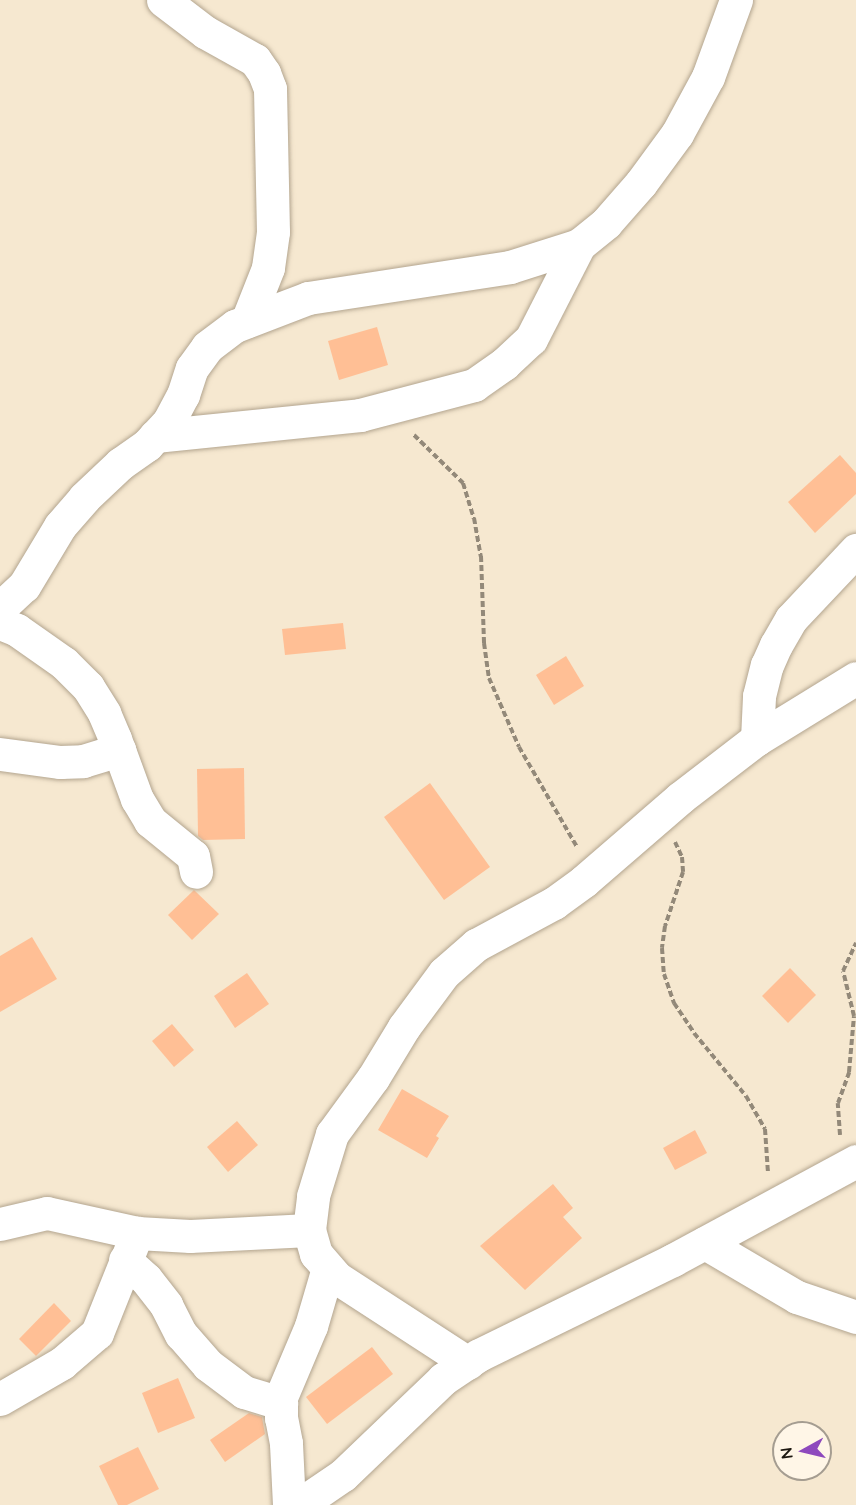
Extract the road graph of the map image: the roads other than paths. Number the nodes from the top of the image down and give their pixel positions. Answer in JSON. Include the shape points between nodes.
{"nodes":[{"id":1,"x":163,"y":0,"type":"edge"},
{"id":2,"x":736,"y":0,"type":"edge"},
{"id":3,"x":579,"y":244,"type":"junction"},
{"id":4,"x":247,"y":321,"type":"junction"},
{"id":5,"x":155,"y":436,"type":"junction"},
{"id":6,"x":856,"y":550,"type":"edge"},
{"id":7,"x":0,"y":608,"type":"edge"},
{"id":8,"x":0,"y":623,"type":"edge"},
{"id":9,"x":856,"y":678,"type":"edge"},
{"id":10,"x":757,"y":739,"type":"junction"},
{"id":11,"x":119,"y":750,"type":"junction"},
{"id":12,"x":0,"y":754,"type":"edge"},
{"id":13,"x":196,"y":872,"type":"dead end"},
{"id":14,"x":855,"y":1162,"type":"edge"},
{"id":15,"x":0,"y":1224,"type":"edge"},
{"id":16,"x":309,"y":1230,"type":"junction"},
{"id":17,"x":705,"y":1243,"type":"junction"},
{"id":18,"x":131,"y":1246,"type":"junction"},
{"id":19,"x":328,"y":1268,"type":"junction"},
{"id":20,"x":856,"y":1317,"type":"edge"},
{"id":21,"x":468,"y":1362,"type":"junction"},
{"id":22,"x":0,"y":1399,"type":"edge"},
{"id":23,"x":281,"y":1403,"type":"junction"},
{"id":24,"x":289,"y":1505,"type":"edge"},
{"id":25,"x":299,"y":1505,"type":"edge"}],
"edges":[{"from":1,"to":4,"type":"street","via":[[205,32],[255,60],[270,89],[273,232],[268,268]]},
{"from":2,"to":3,"type":"street","via":[[708,77],[676,134],[641,183],[606,222]]},
{"from":3,"to":4,"type":"street","via":[[510,267],[308,298]]},
{"from":3,"to":5,"type":"street","via":[[531,339],[474,385],[360,415]]},
{"from":4,"to":5,"type":"street","via":[[207,347],[192,368],[169,421]]},
{"from":5,"to":7,"type":"street","via":[[84,498],[60,526],[24,586]]},
{"from":6,"to":10,"type":"street","via":[[791,619],[776,645],[759,696]]},
{"from":8,"to":11,"type":"street","via":[[17,630],[64,663],[88,687]]},
{"from":9,"to":10,"type":"street"},
{"from":10,"to":16,"type":"street","via":[[658,816],[594,873],[554,903],[477,945],[444,974],[332,1134],[313,1196]]},
{"from":11,"to":12,"type":"street","via":[[83,761],[60,762]]},
{"from":11,"to":13,"type":"street","via":[[137,799],[150,821],[193,856]]},
{"from":14,"to":17,"type":"street"},
{"from":15,"to":18,"type":"street","via":[[47,1213]]},
{"from":16,"to":18,"type":"street","via":[[190,1236]]},
{"from":16,"to":19,"type":"street","via":[[316,1254]]},
{"from":17,"to":20,"type":"street","via":[[797,1297]]},
{"from":17,"to":21,"type":"street"},
{"from":18,"to":22,"type":"street","via":[[96,1333],[62,1363]]},
{"from":18,"to":23,"type":"street","via":[[146,1279],[181,1334],[208,1365],[244,1392]]},
{"from":19,"to":21,"type":"street","via":[[337,1278]]},
{"from":19,"to":23,"type":"street","via":[[310,1326],[285,1382]]},
{"from":21,"to":25,"type":"street","via":[[443,1379],[343,1474]]},
{"from":23,"to":24,"type":"street"}]}
